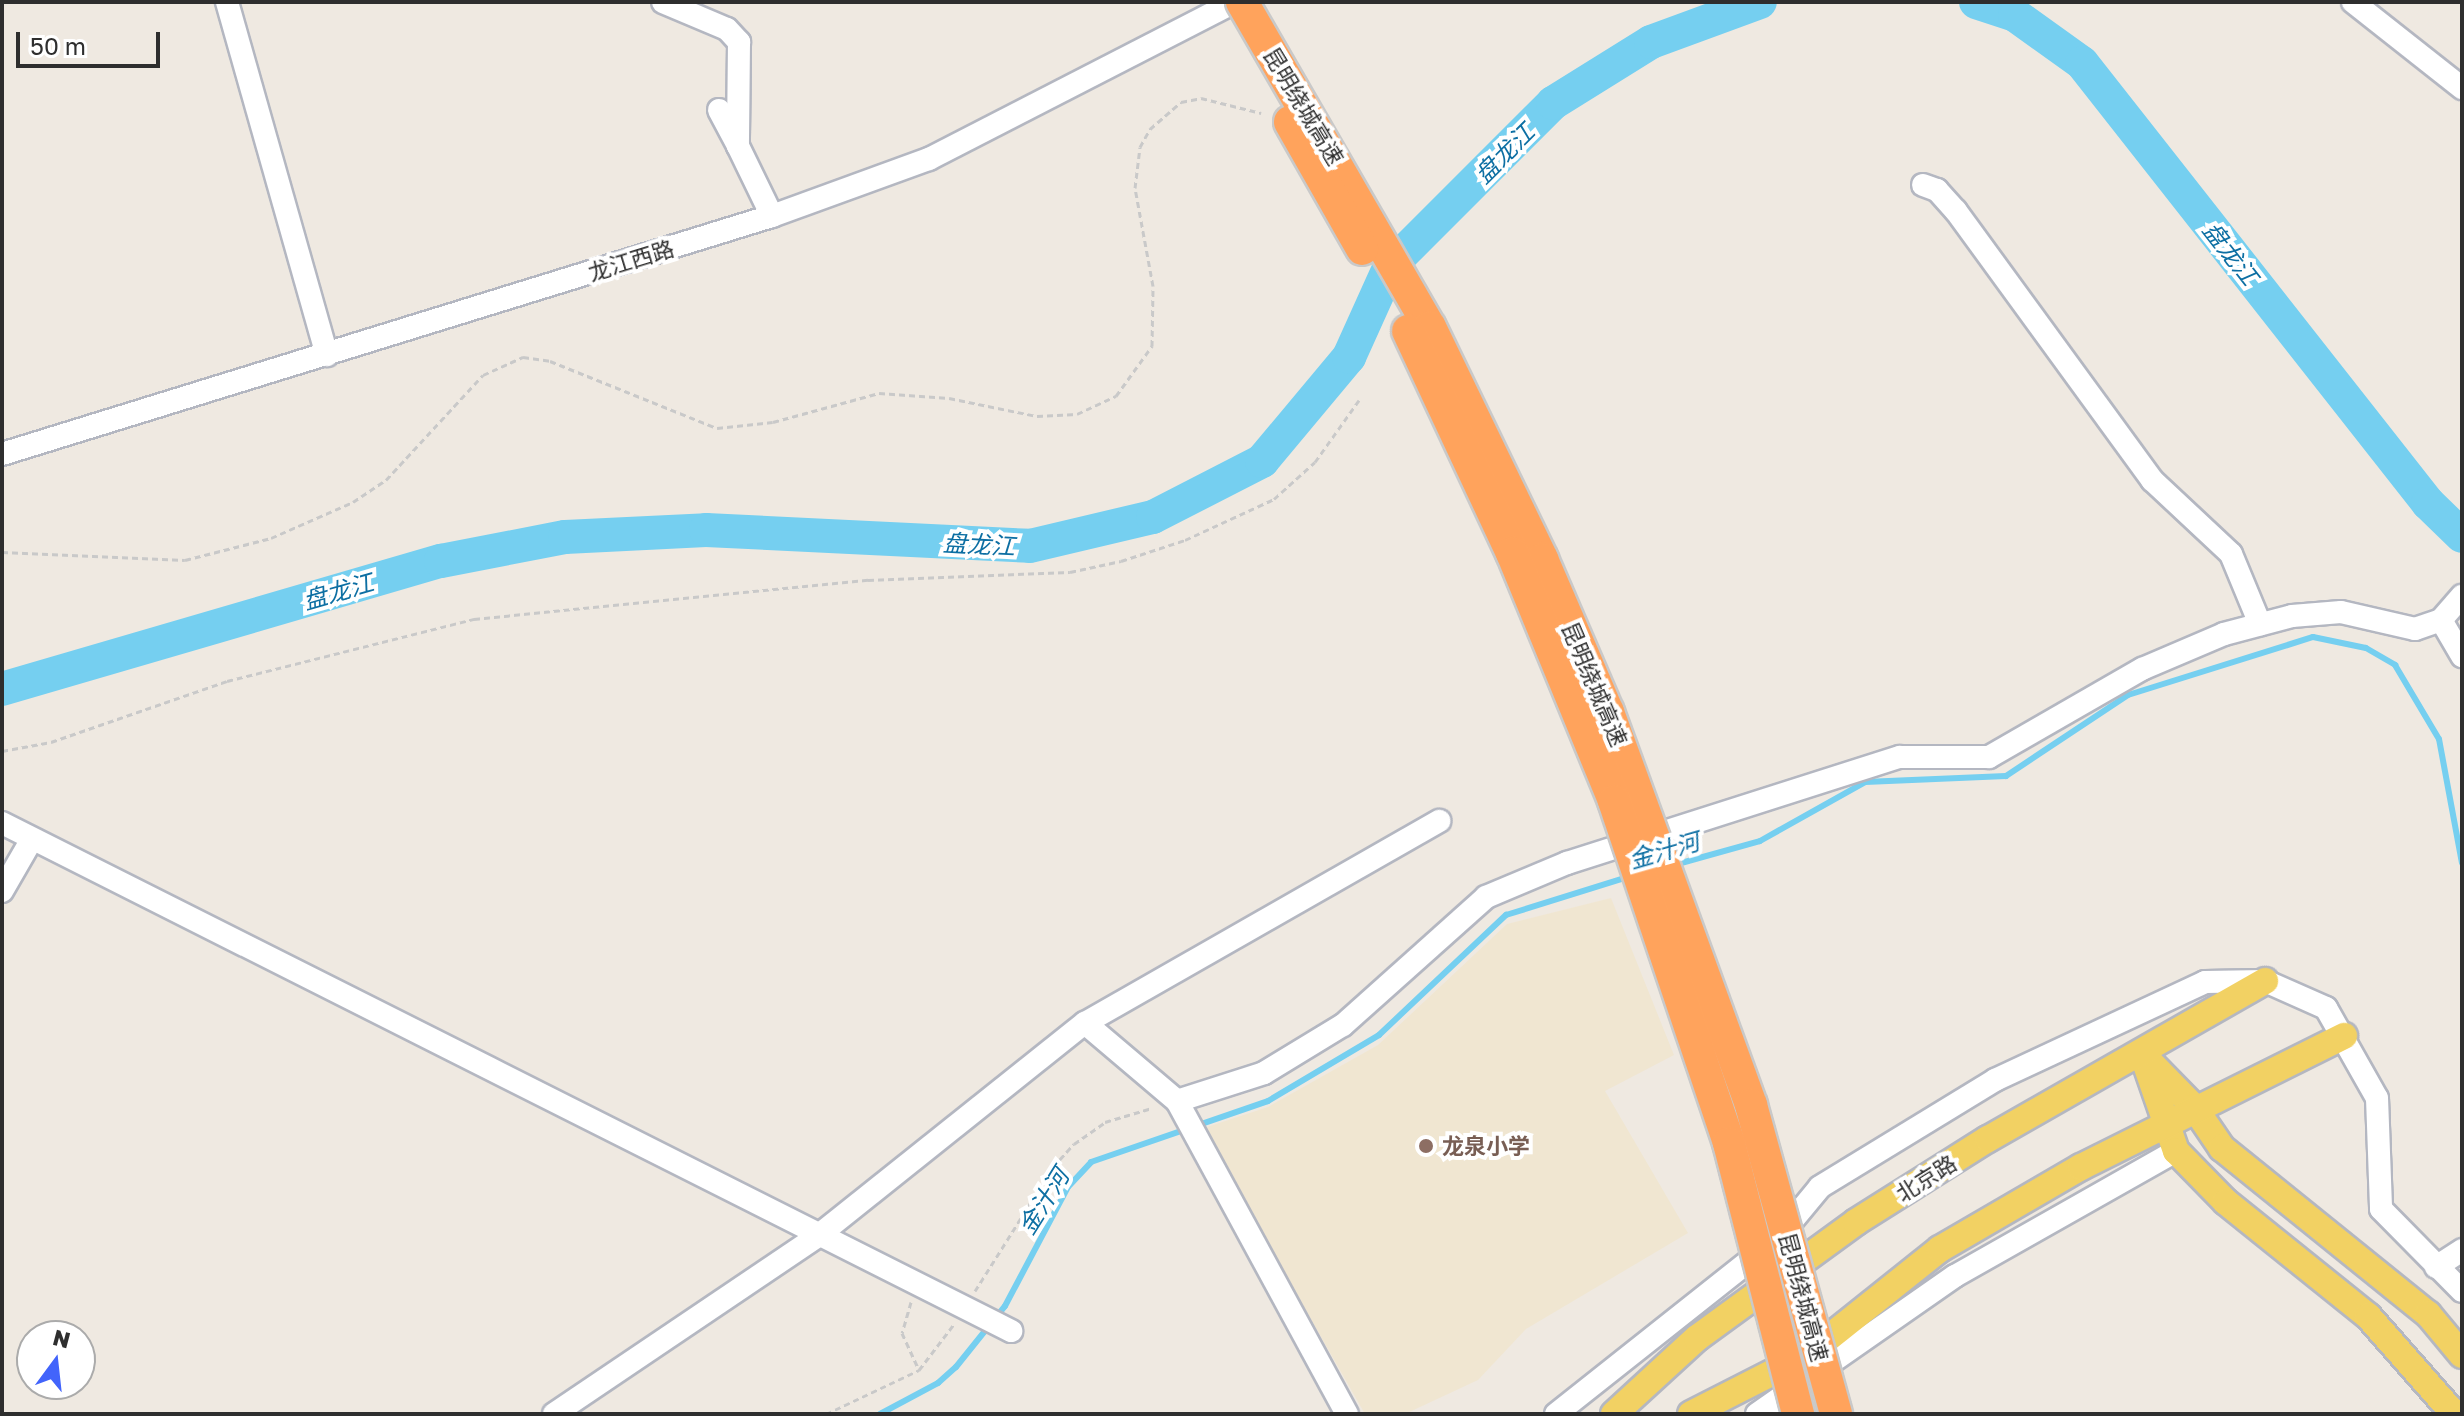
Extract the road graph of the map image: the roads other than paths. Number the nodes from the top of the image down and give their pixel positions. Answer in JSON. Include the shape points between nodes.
{"nodes":[{"id":1,"x":227,"y":2,"type":"edge"},
{"id":2,"x":663,"y":2,"type":"edge"},
{"id":3,"x":1220,"y":2,"type":"edge"},
{"id":4,"x":1235,"y":2,"type":"edge"},
{"id":5,"x":1242,"y":2,"type":"edge"},
{"id":6,"x":2353,"y":2,"type":"edge"},
{"id":7,"x":2462,"y":88,"type":"edge"},
{"id":8,"x":719,"y":110,"type":"dead end"},
{"id":9,"x":738,"y":146,"type":"junction"},
{"id":10,"x":1923,"y":185,"type":"dead end"},
{"id":11,"x":772,"y":216,"type":"junction"},
{"id":12,"x":327,"y":355,"type":"junction"},
{"id":13,"x":2,"y":454,"type":"edge"},
{"id":14,"x":2462,"y":596,"type":"edge"},
{"id":15,"x":2441,"y":620,"type":"junction"},
{"id":16,"x":2260,"y":624,"type":"junction"},
{"id":17,"x":2462,"y":656,"type":"edge"},
{"id":18,"x":1439,"y":821,"type":"dead end"},
{"id":19,"x":2,"y":823,"type":"edge"},
{"id":20,"x":32,"y":839,"type":"junction"},
{"id":21,"x":2,"y":891,"type":"edge"},
{"id":22,"x":2265,"y":981,"type":"junction"},
{"id":23,"x":1085,"y":1023,"type":"junction"},
{"id":24,"x":2344,"y":1036,"type":"junction"},
{"id":25,"x":2142,"y":1053,"type":"junction"},
{"id":26,"x":1177,"y":1101,"type":"junction"},
{"id":27,"x":2194,"y":1107,"type":"junction"},
{"id":28,"x":2163,"y":1124,"type":"junction"},
{"id":29,"x":2176,"y":1151,"type":"junction"},
{"id":30,"x":819,"y":1235,"type":"junction"},
{"id":31,"x":2462,"y":1250,"type":"edge"},
{"id":32,"x":2436,"y":1267,"type":"junction"},
{"id":33,"x":2462,"y":1291,"type":"edge"},
{"id":34,"x":1011,"y":1331,"type":"dead end"},
{"id":35,"x":2462,"y":1355,"type":"edge"},
{"id":36,"x":554,"y":1414,"type":"edge"},
{"id":37,"x":1347,"y":1414,"type":"edge"},
{"id":38,"x":1556,"y":1414,"type":"edge"},
{"id":39,"x":1614,"y":1414,"type":"edge"},
{"id":40,"x":1691,"y":1414,"type":"edge"},
{"id":41,"x":1757,"y":1414,"type":"edge"},
{"id":42,"x":1798,"y":1414,"type":"edge"},
{"id":43,"x":1836,"y":1414,"type":"edge"},
{"id":44,"x":2454,"y":1414,"type":"edge"}],
"edges":[{"from":1,"to":12,"type":"street"},
{"from":2,"to":9,"type":"street","via":[[727,29],[739,42]]},
{"from":3,"to":42,"type":"highway","name":"昆明绕城高速","bridge":true,"via":[[1405,325],[1512,553],[1614,801],[1729,1143]]},
{"from":4,"to":11,"type":"street","name":"龙江西路","via":[[929,159]]},
{"from":5,"to":43,"type":"highway","name":"昆明绕城高速","bridge":true,"via":[[1430,327],[1542,559],[1608,712],[1751,1105]]},
{"from":6,"to":7,"type":"street"},
{"from":8,"to":9,"type":"street"},
{"from":9,"to":11,"type":"street"},
{"from":10,"to":16,"type":"street","via":[[1937,190],[1956,211],[2152,480],[2231,554]]},
{"from":11,"to":12,"type":"street","name":"龙江西路"},
{"from":12,"to":13,"type":"street","name":"龙江西路"},
{"from":14,"to":15,"type":"street"},
{"from":15,"to":16,"type":"street","via":[[2415,629],[2341,612]]},
{"from":15,"to":17,"type":"street"},
{"from":16,"to":26,"type":"street","via":[[2142,669],[1989,757],[1900,757],[1567,863],[1486,897],[1343,1025],[1264,1073]]},
{"from":18,"to":23,"type":"street"},
{"from":19,"to":20,"type":"street"},
{"from":20,"to":21,"type":"street"},
{"from":20,"to":30,"type":"street"},
{"from":22,"to":24,"type":"street","via":[[2326,1008]]},
{"from":22,"to":25,"type":"main road","name":"北京路"},
{"from":22,"to":38,"type":"street","via":[[2205,982],[1952,1103],[1820,1187],[1777,1239]]},
{"from":23,"to":26,"type":"street"},
{"from":23,"to":30,"type":"street"},
{"from":24,"to":27,"type":"main road"},
{"from":24,"to":32,"type":"street","via":[[2377,1098],[2376,1191],[2381,1209]]},
{"from":25,"to":27,"type":"main road"},
{"from":25,"to":28,"type":"main road"},
{"from":25,"to":39,"type":"main road","name":"北京路","via":[[1988,1139],[1856,1222],[1697,1338]]},
{"from":26,"to":37,"type":"street"},
{"from":27,"to":28,"type":"main road"},
{"from":27,"to":35,"type":"main road","via":[[2222,1148],[2428,1314]]},
{"from":28,"to":29,"type":"main road"},
{"from":28,"to":40,"type":"main road","via":[[1940,1249],[1807,1355]]},
{"from":29,"to":41,"type":"street","via":[[1955,1276]]},
{"from":29,"to":44,"type":"main road","via":[[2226,1202],[2368,1316]]},
{"from":30,"to":34,"type":"street"},
{"from":30,"to":36,"type":"street"},
{"from":31,"to":32,"type":"street"},
{"from":32,"to":33,"type":"street"}]}
